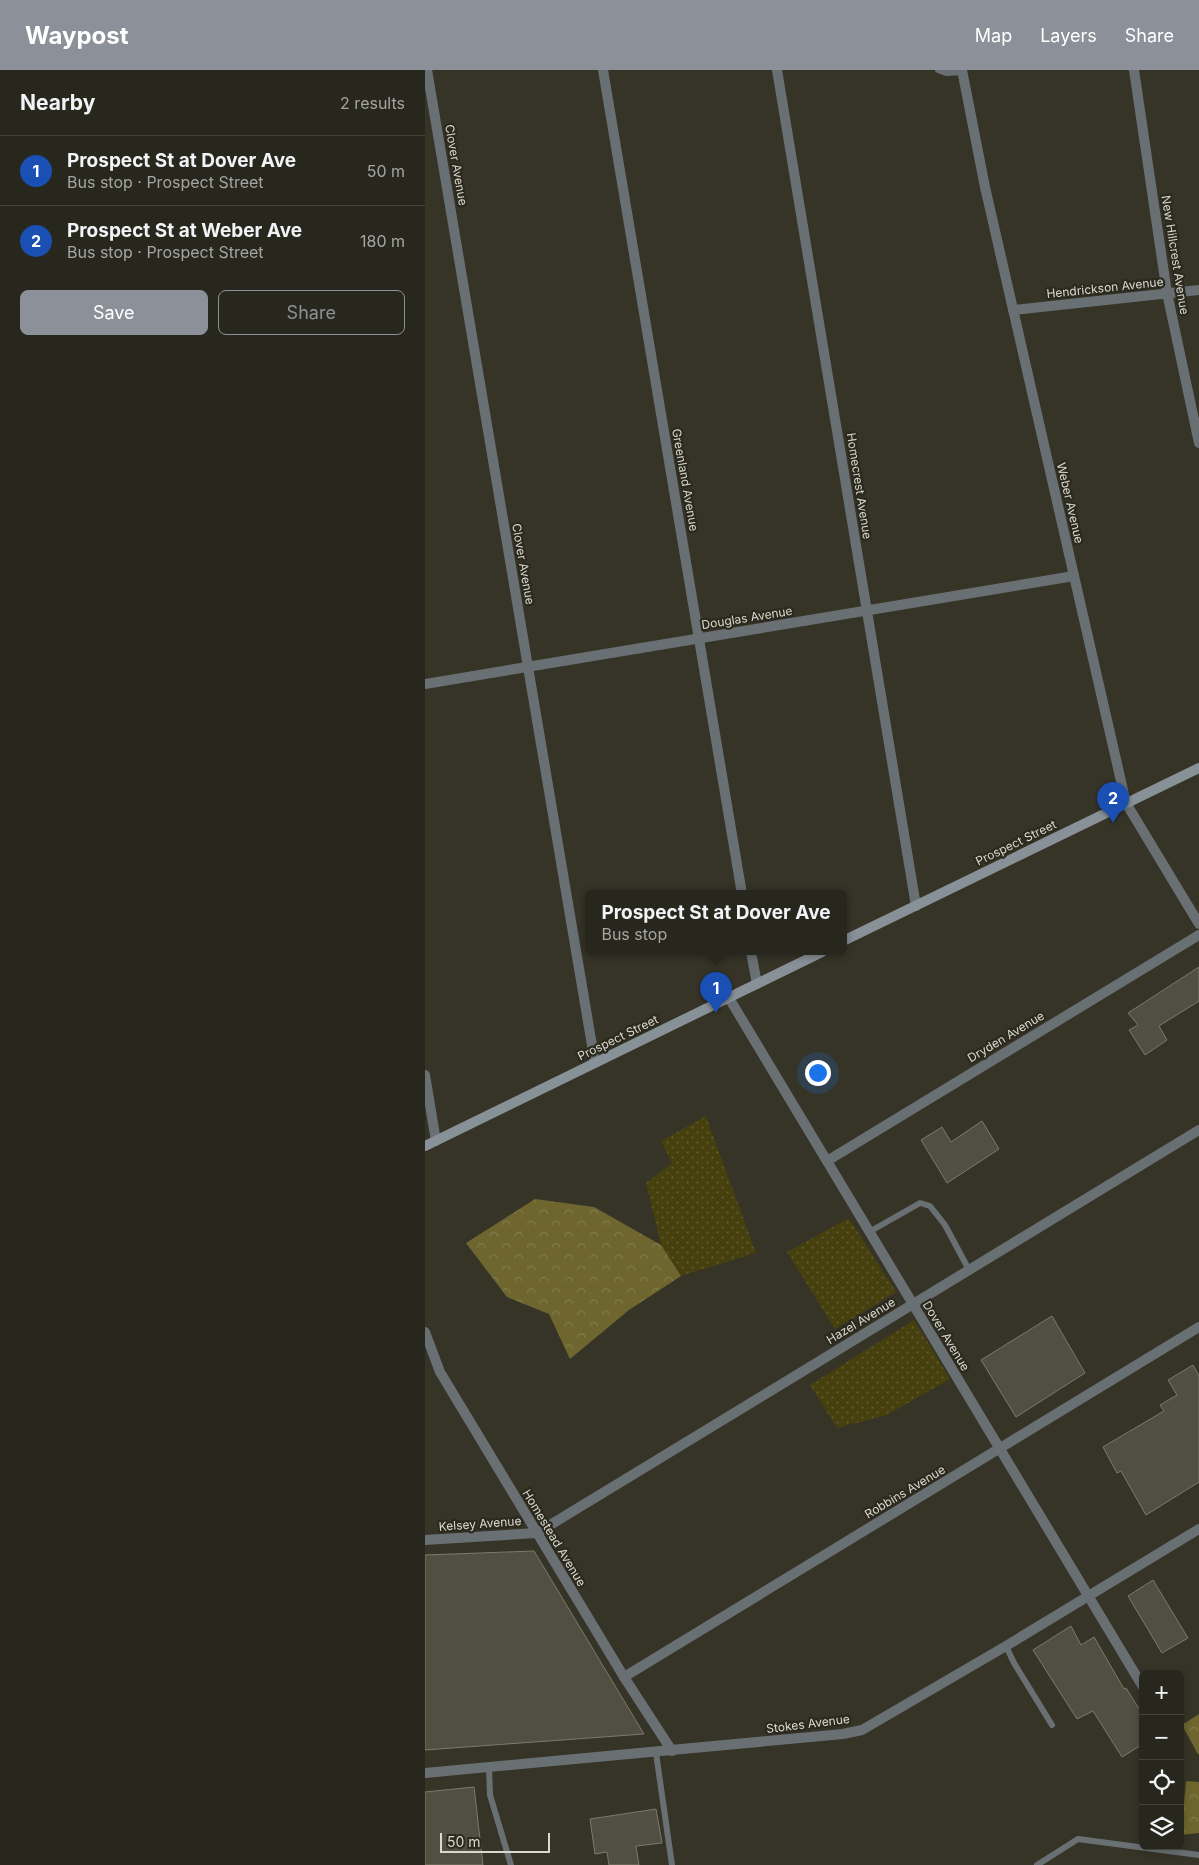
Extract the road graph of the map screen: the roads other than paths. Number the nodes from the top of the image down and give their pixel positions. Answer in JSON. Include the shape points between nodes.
{"nodes":[{"id":1,"x":427,"y":70,"type":"edge"},
{"id":2,"x":603,"y":70,"type":"edge"},
{"id":3,"x":777,"y":70,"type":"edge"},
{"id":4,"x":938,"y":70,"type":"edge"},
{"id":5,"x":1134,"y":70,"type":"edge"},
{"id":6,"x":963,"y":71,"type":"edge"},
{"id":7,"x":1199,"y":290,"type":"edge"},
{"id":8,"x":1167,"y":293,"type":"junction"},
{"id":9,"x":1013,"y":310,"type":"junction"},
{"id":10,"x":1199,"y":443,"type":"edge"},
{"id":11,"x":1074,"y":576,"type":"junction"},
{"id":12,"x":867,"y":610,"type":"junction"},
{"id":13,"x":699,"y":638,"type":"junction"},
{"id":14,"x":528,"y":667,"type":"junction"},
{"id":15,"x":425,"y":684,"type":"edge"},
{"id":16,"x":1199,"y":768,"type":"edge"},
{"id":17,"x":1126,"y":803,"type":"junction"},
{"id":18,"x":741,"y":890,"type":"edge"},
{"id":19,"x":916,"y":906,"type":"junction"},
{"id":20,"x":1199,"y":924,"type":"edge"},
{"id":21,"x":1199,"y":935,"type":"edge"},
{"id":22,"x":847,"y":939,"type":"edge"},
{"id":23,"x":752,"y":955,"type":"edge"},
{"id":24,"x":816,"y":955,"type":"edge"},
{"id":25,"x":757,"y":984,"type":"junction"},
{"id":26,"x":729,"y":998,"type":"junction"},
{"id":27,"x":595,"y":1063,"type":"junction"},
{"id":28,"x":425,"y":1075,"type":"edge"},
{"id":29,"x":1199,"y":1130,"type":"edge"},
{"id":30,"x":436,"y":1141,"type":"junction"},
{"id":31,"x":425,"y":1146,"type":"edge"},
{"id":32,"x":827,"y":1161,"type":"junction"},
{"id":33,"x":869,"y":1232,"type":"junction"},
{"id":34,"x":969,"y":1270,"type":"junction"},
{"id":35,"x":913,"y":1304,"type":"junction"},
{"id":36,"x":1199,"y":1327,"type":"edge"},
{"id":37,"x":425,"y":1332,"type":"edge"},
{"id":38,"x":1000,"y":1448,"type":"junction"},
{"id":39,"x":1199,"y":1529,"type":"edge"},
{"id":40,"x":537,"y":1533,"type":"junction"},
{"id":41,"x":425,"y":1540,"type":"edge"},
{"id":42,"x":1088,"y":1596,"type":"junction"},
{"id":43,"x":1006,"y":1646,"type":"junction"},
{"id":44,"x":624,"y":1677,"type":"junction"},
{"id":45,"x":1139,"y":1680,"type":"edge"},
{"id":46,"x":1052,"y":1725,"type":"dead end"},
{"id":47,"x":672,"y":1751,"type":"junction"},
{"id":48,"x":656,"y":1753,"type":"junction"},
{"id":49,"x":489,"y":1767,"type":"junction"},
{"id":50,"x":425,"y":1773,"type":"edge"},
{"id":51,"x":1199,"y":1855,"type":"edge"},
{"id":52,"x":511,"y":1865,"type":"edge"},
{"id":53,"x":672,"y":1865,"type":"edge"},
{"id":54,"x":1037,"y":1865,"type":"edge"}],
"edges":[{"from":1,"to":14,"type":"street","name":"Clover Avenue"},
{"from":2,"to":13,"type":"street","name":"Greenland Avenue"},
{"from":3,"to":12,"type":"street","name":"Homecrest Avenue"},
{"from":4,"to":6,"type":"lane","via":[[946,74]]},
{"from":5,"to":8,"type":"street","name":"New Hillcrest Avenue"},
{"from":6,"to":9,"type":"street","name":"Weber Avenue"},
{"from":7,"to":8,"type":"street","name":"Hendrickson Avenue"},
{"from":8,"to":9,"type":"street","name":"Hendrickson Avenue"},
{"from":8,"to":10,"type":"street","name":"New Hillcrest Avenue"},
{"from":9,"to":11,"type":"street","name":"Weber Avenue"},
{"from":11,"to":12,"type":"street","name":"Douglas Avenue"},
{"from":11,"to":17,"type":"street","name":"Weber Avenue"},
{"from":12,"to":13,"type":"street","name":"Douglas Avenue"},
{"from":12,"to":19,"type":"street","name":"Homecrest Avenue"},
{"from":13,"to":14,"type":"street","name":"Douglas Avenue"},
{"from":13,"to":18,"type":"street","name":"Greenland Avenue"},
{"from":14,"to":15,"type":"street","name":"Douglas Avenue"},
{"from":14,"to":27,"type":"street","name":"Clover Avenue"},
{"from":16,"to":17,"type":"street","name":"Prospect Street"},
{"from":17,"to":19,"type":"street","name":"Prospect Street"},
{"from":17,"to":20,"type":"street","name":"Weber Avenue"},
{"from":19,"to":22,"type":"street","name":"Prospect Street"},
{"from":21,"to":32,"type":"street","name":"Dryden Avenue"},
{"from":23,"to":25,"type":"street"},
{"from":24,"to":25,"type":"street","name":"Prospect Street"},
{"from":25,"to":26,"type":"street","name":"Prospect Street"},
{"from":26,"to":27,"type":"street","name":"Prospect Street"},
{"from":26,"to":32,"type":"street","name":"Dover Avenue"},
{"from":27,"to":30,"type":"street","name":"Prospect Street"},
{"from":28,"to":30,"type":"street"},
{"from":29,"to":34,"type":"street","name":"Hazel Avenue"},
{"from":30,"to":31,"type":"street","name":"Prospect Street"},
{"from":32,"to":33,"type":"street","name":"Dover Avenue"},
{"from":33,"to":34,"type":"lane","via":[[920,1203],[930,1206],[945,1225]]},
{"from":33,"to":35,"type":"street","name":"Dover Avenue"},
{"from":34,"to":35,"type":"street","name":"Hazel Avenue"},
{"from":35,"to":38,"type":"street","name":"Dover Avenue"},
{"from":35,"to":40,"type":"street","name":"Hazel Avenue"},
{"from":36,"to":38,"type":"street","name":"Robbins Avenue"},
{"from":37,"to":40,"type":"street","name":"Homestead Avenue","via":[[440,1372]]},
{"from":38,"to":42,"type":"street","name":"Dover Avenue"},
{"from":38,"to":44,"type":"street","name":"Robbins Avenue"},
{"from":39,"to":42,"type":"street","name":"Stokes Avenue"},
{"from":40,"to":41,"type":"street","name":"Kelsey Avenue"},
{"from":40,"to":44,"type":"street","name":"Homestead Avenue"},
{"from":42,"to":43,"type":"street","name":"Stokes Avenue"},
{"from":42,"to":45,"type":"street","name":"Dover Avenue"},
{"from":43,"to":46,"type":"lane"},
{"from":43,"to":47,"type":"street","name":"Stokes Avenue","via":[[862,1730]]},
{"from":44,"to":47,"type":"street","name":"Homestead Avenue"},
{"from":47,"to":48,"type":"street","name":"Stokes Avenue"},
{"from":48,"to":49,"type":"street","name":"Stokes Avenue"},
{"from":48,"to":53,"type":"lane"},
{"from":49,"to":50,"type":"street","name":"Stokes Avenue"},
{"from":49,"to":52,"type":"lane","via":[[490,1795]]},
{"from":51,"to":54,"type":"lane","via":[[1078,1839]]}]}
